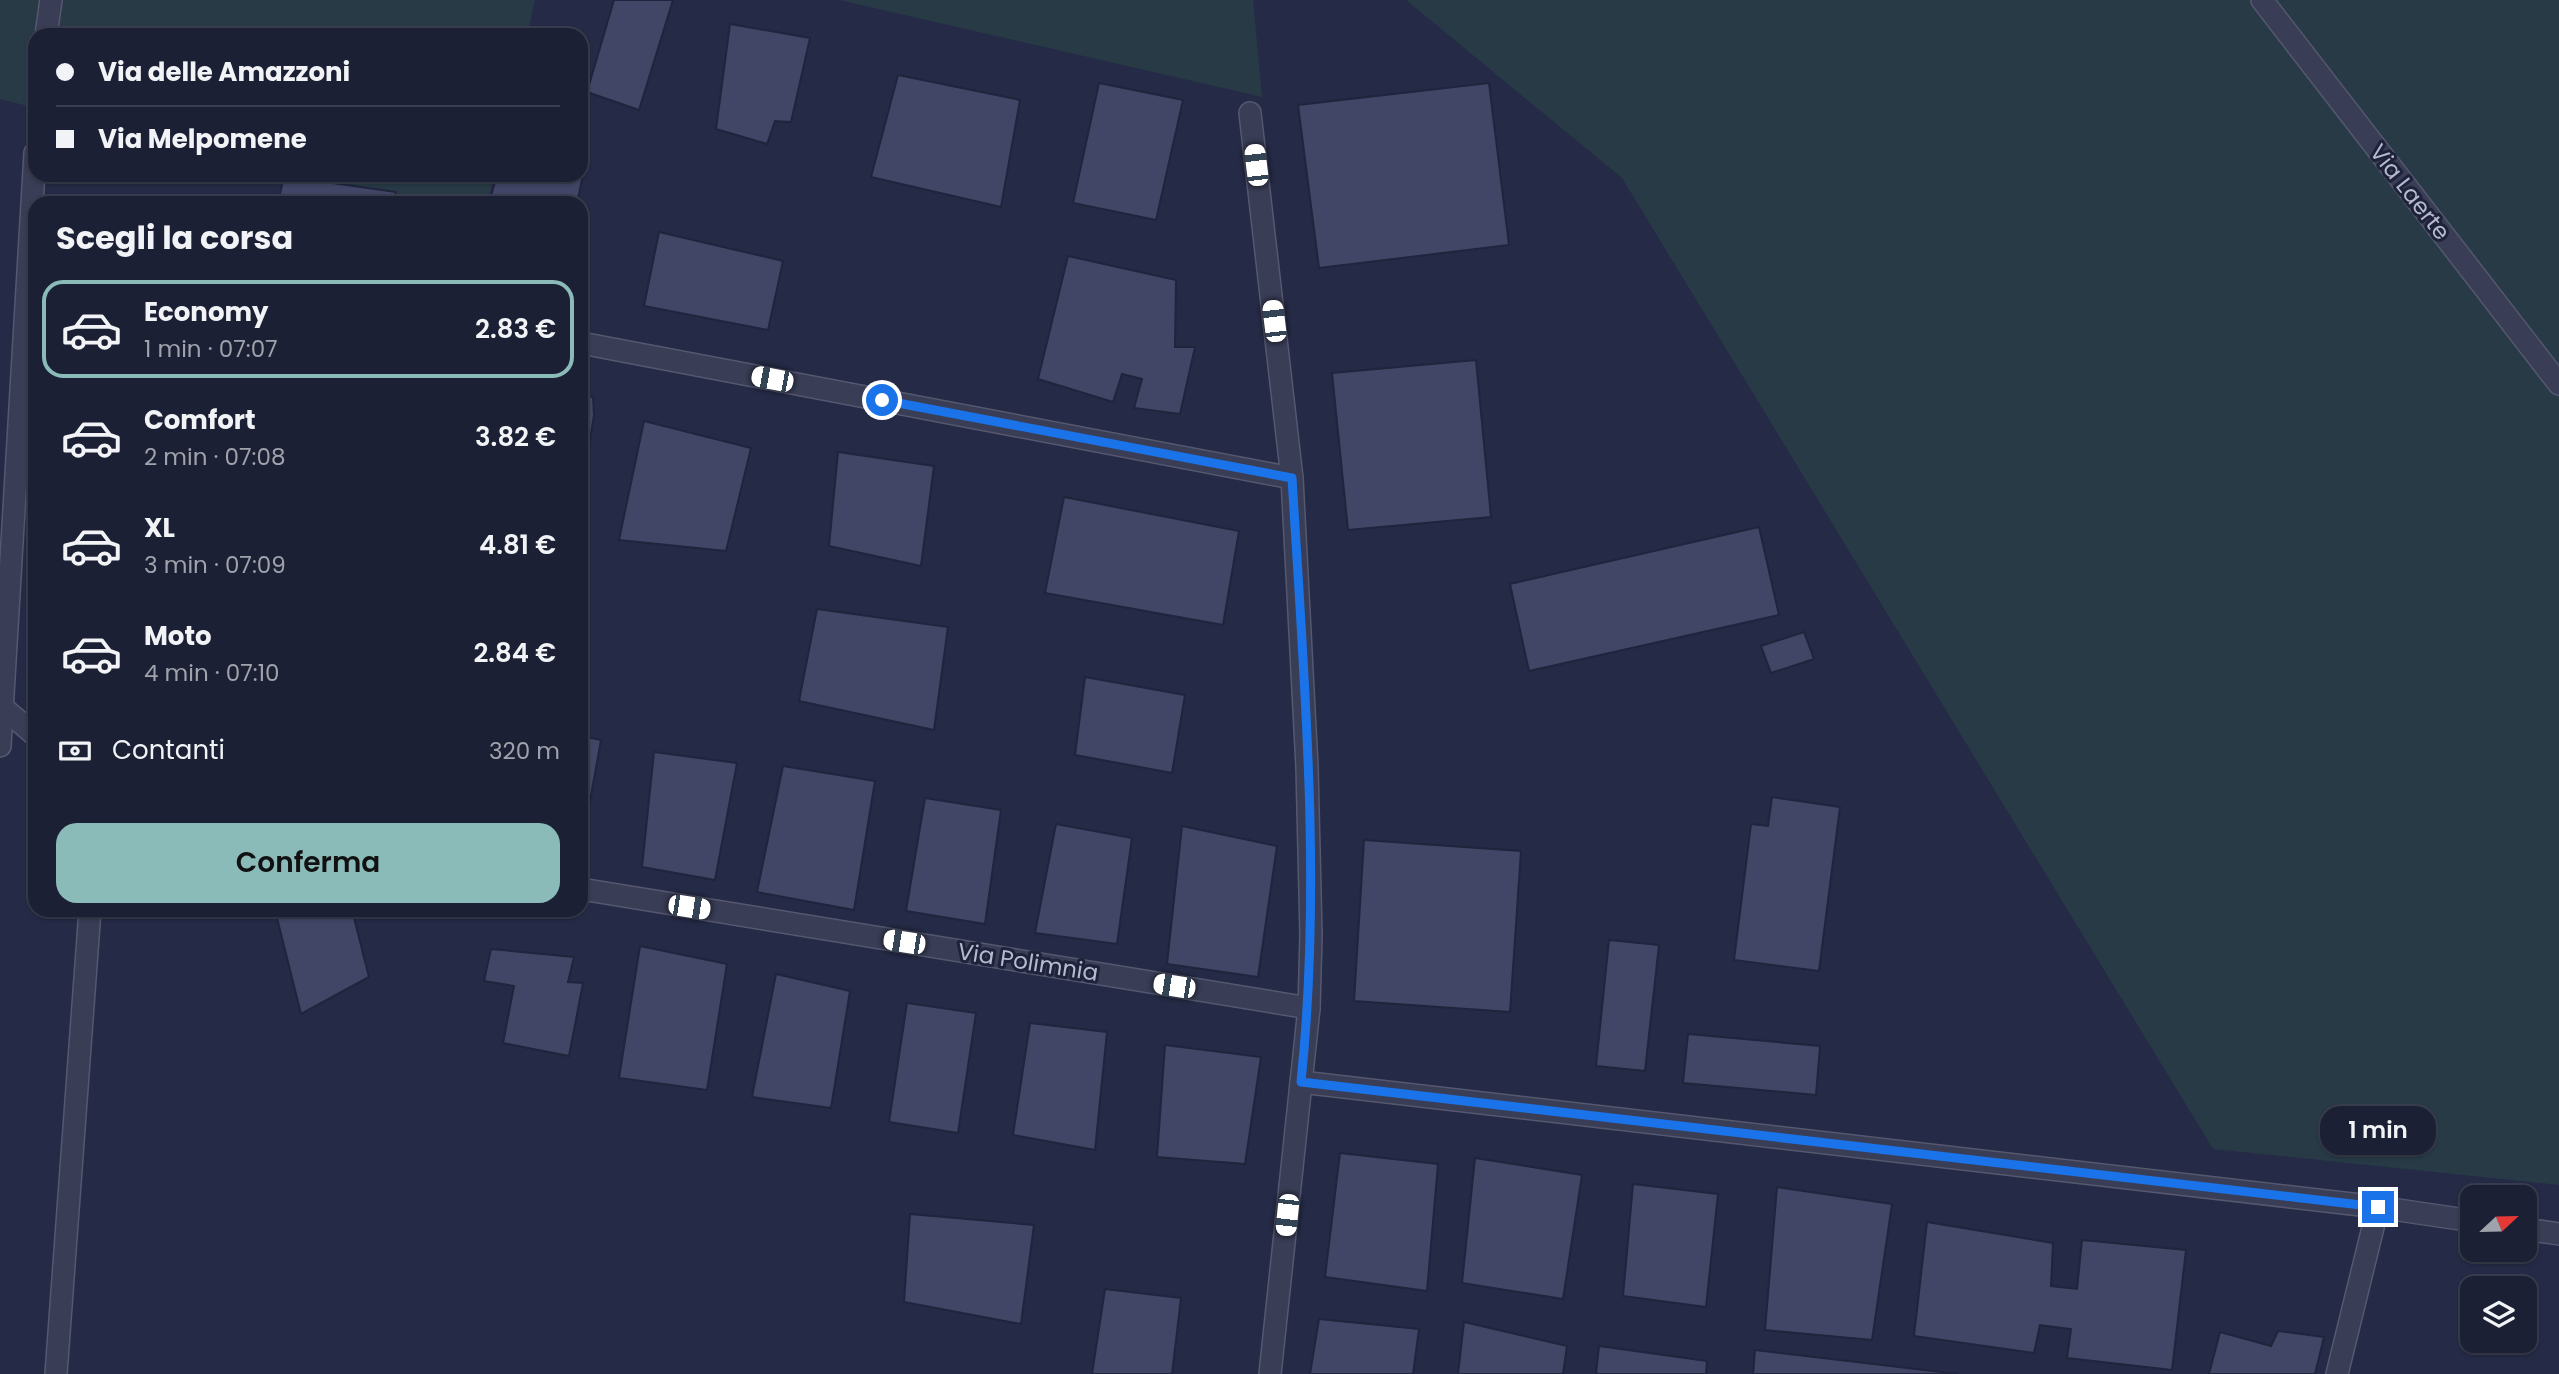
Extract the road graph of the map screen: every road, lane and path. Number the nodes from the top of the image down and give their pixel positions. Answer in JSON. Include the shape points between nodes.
{"nodes":[{"id":1,"x":51,"y":0,"type":"edge"},
{"id":2,"x":2262,"y":0,"type":"edge"},
{"id":3,"x":47,"y":28,"type":"edge"},
{"id":4,"x":1250,"y":113,"type":"dead end"},
{"id":5,"x":28,"y":314,"type":"edge"},
{"id":6,"x":588,"y":344,"type":"edge"},
{"id":7,"x":2559,"y":384,"type":"edge"},
{"id":8,"x":1292,"y":478,"type":"junction"},
{"id":9,"x":2,"y":707,"type":"junction"},
{"id":10,"x":28,"y":729,"type":"edge"},
{"id":11,"x":0,"y":746,"type":"edge"},
{"id":12,"x":588,"y":890,"type":"edge"},
{"id":13,"x":89,"y":917,"type":"edge"},
{"id":14,"x":1309,"y":1008,"type":"junction"},
{"id":15,"x":1301,"y":1082,"type":"junction"},
{"id":16,"x":2378,"y":1207,"type":"junction"},
{"id":17,"x":2460,"y":1219,"type":"edge"},
{"id":18,"x":2538,"y":1231,"type":"edge"},
{"id":19,"x":2559,"y":1234,"type":"edge"},
{"id":20,"x":56,"y":1374,"type":"edge"},
{"id":21,"x":1270,"y":1374,"type":"edge"},
{"id":22,"x":2337,"y":1374,"type":"edge"}],
"edges":[{"from":1,"to":3,"type":"street"},
{"from":2,"to":7,"type":"street","name":"Via Laerte"},
{"from":4,"to":8,"type":"street"},
{"from":5,"to":9,"type":"street"},
{"from":6,"to":8,"type":"street"},
{"from":8,"to":14,"type":"street","via":[[1307,767]]},
{"from":9,"to":10,"type":"street"},
{"from":9,"to":11,"type":"street"},
{"from":12,"to":14,"type":"street","name":"Via Polimnia"},
{"from":13,"to":20,"type":"street"},
{"from":14,"to":15,"type":"street"},
{"from":15,"to":16,"type":"street"},
{"from":15,"to":21,"type":"street"},
{"from":16,"to":17,"type":"street"},
{"from":16,"to":22,"type":"street"},
{"from":18,"to":19,"type":"street"}]}
